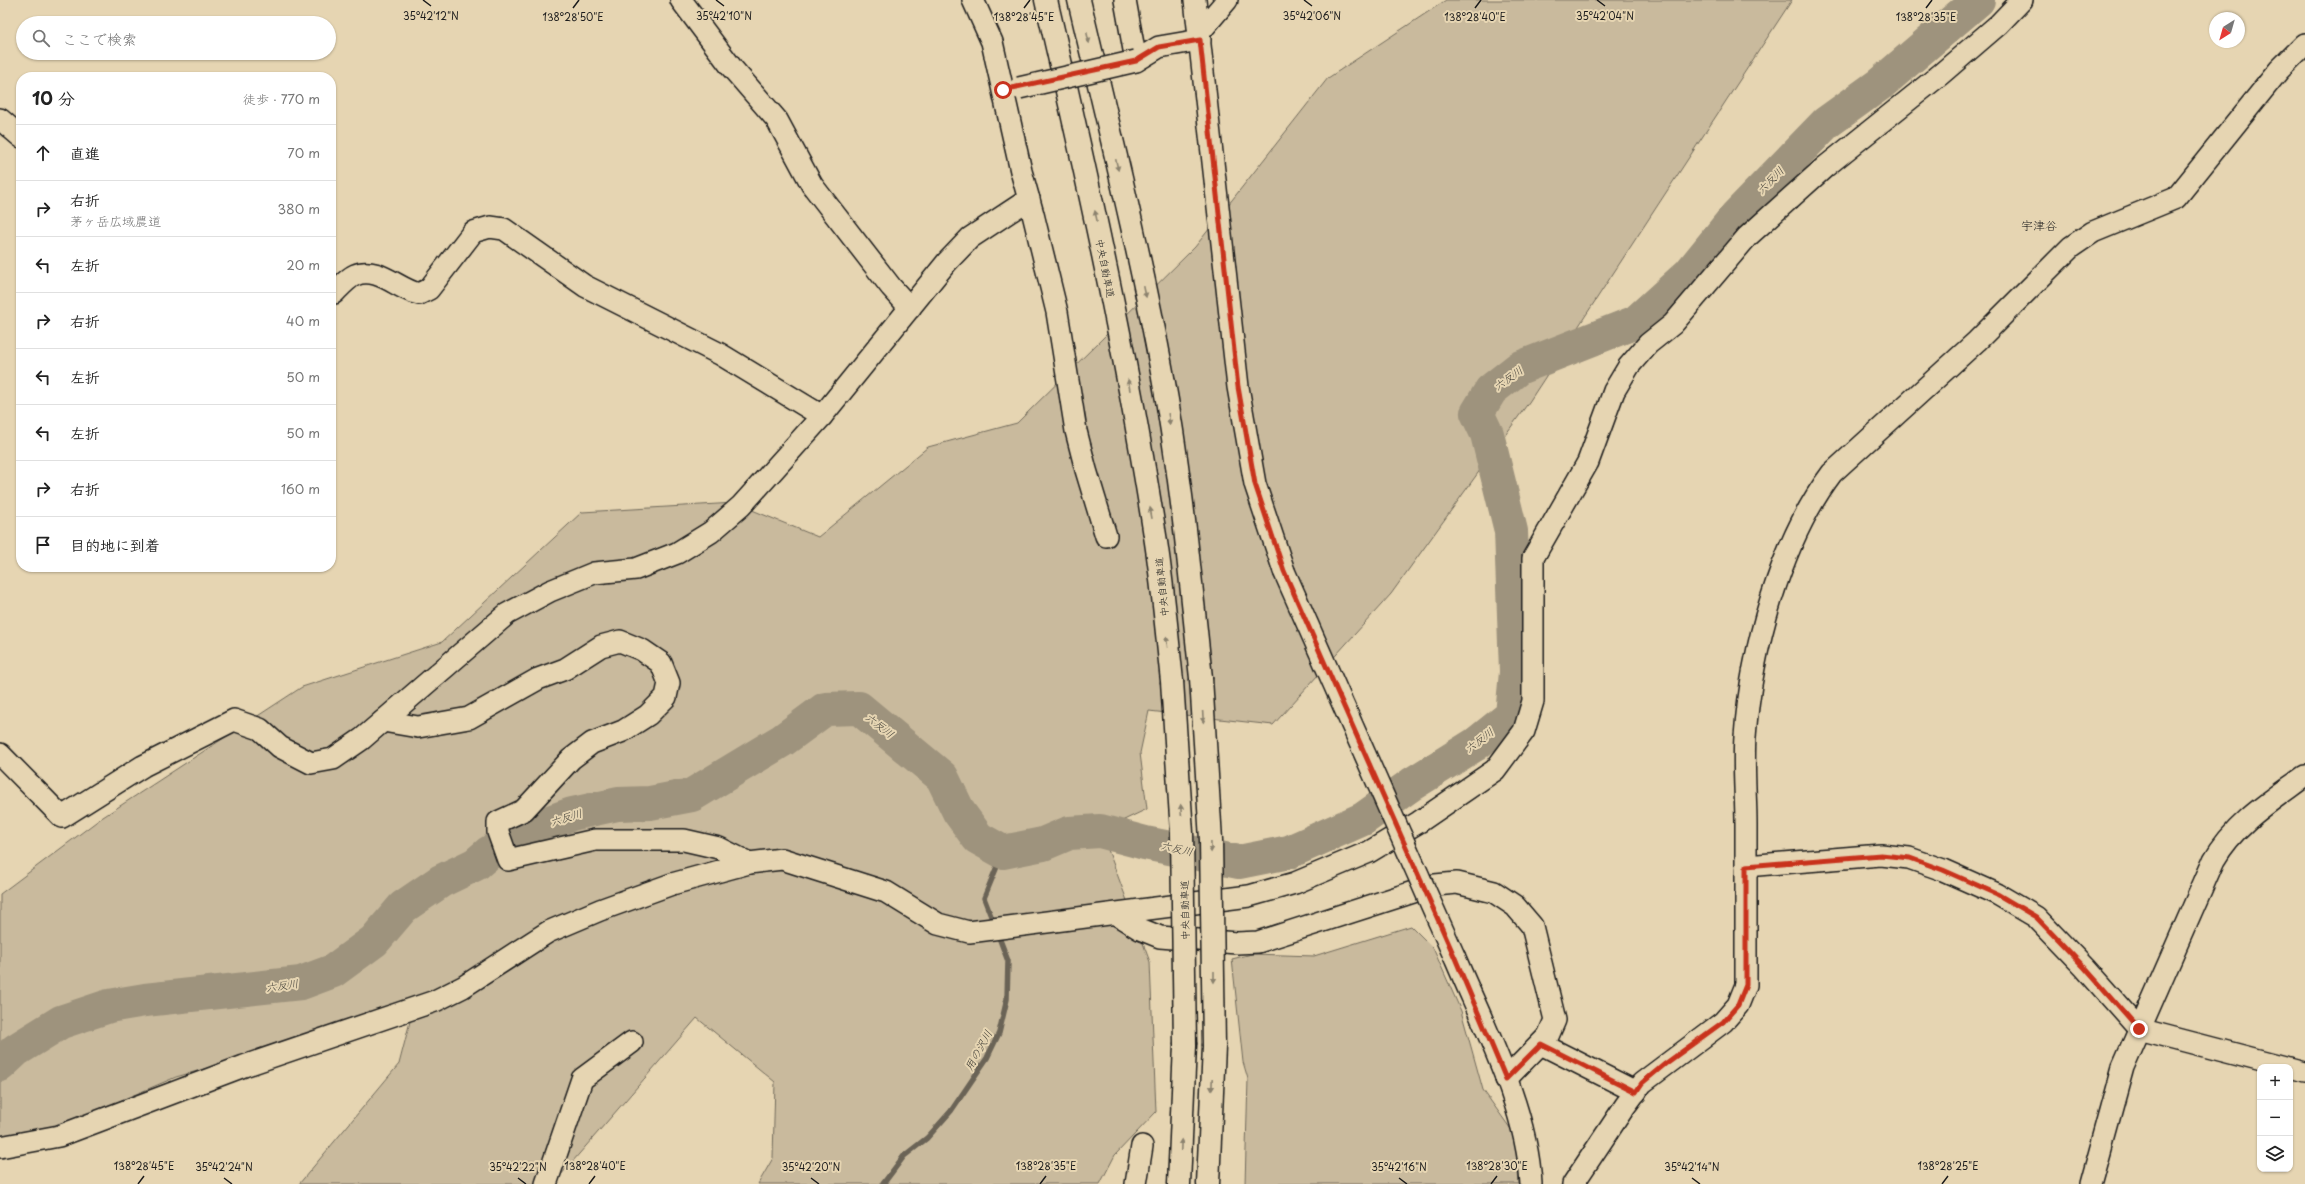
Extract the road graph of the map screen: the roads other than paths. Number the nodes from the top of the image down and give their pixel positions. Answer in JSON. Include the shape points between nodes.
{"nodes":[{"id":1,"x":682,"y":0,"type":"edge"},
{"id":2,"x":973,"y":0,"type":"edge"},
{"id":3,"x":1046,"y":0,"type":"edge"},
{"id":4,"x":1079,"y":0,"type":"edge"},
{"id":5,"x":1125,"y":0,"type":"edge"},
{"id":6,"x":1195,"y":0,"type":"edge"},
{"id":7,"x":1227,"y":0,"type":"edge"},
{"id":8,"x":2022,"y":0,"type":"edge"},
{"id":9,"x":1199,"y":36,"type":"junction"},
{"id":10,"x":2305,"y":44,"type":"edge"},
{"id":11,"x":1136,"y":61,"type":"junction"},
{"id":12,"x":1011,"y":89,"type":"junction"},
{"id":13,"x":0,"y":119,"type":"edge"},
{"id":14,"x":16,"y":133,"type":"edge"},
{"id":15,"x":1029,"y":199,"type":"junction"},
{"id":16,"x":336,"y":291,"type":"edge"},
{"id":17,"x":910,"y":308,"type":"junction"},
{"id":18,"x":822,"y":416,"type":"junction"},
{"id":19,"x":1106,"y":536,"type":"dead end"},
{"id":20,"x":383,"y":721,"type":"junction"},
{"id":21,"x":0,"y":754,"type":"edge"},
{"id":22,"x":2305,"y":776,"type":"edge"},
{"id":23,"x":749,"y":863,"type":"junction"},
{"id":24,"x":1746,"y":866,"type":"junction"},
{"id":25,"x":1116,"y":914,"type":"junction"},
{"id":26,"x":2139,"y":1029,"type":"junction"},
{"id":27,"x":632,"y":1042,"type":"dead end"},
{"id":28,"x":1541,"y":1044,"type":"junction"},
{"id":29,"x":2273,"y":1064,"type":"edge"},
{"id":30,"x":2293,"y":1069,"type":"edge"},
{"id":31,"x":2305,"y":1072,"type":"edge"},
{"id":32,"x":1506,"y":1079,"type":"junction"},
{"id":33,"x":1636,"y":1092,"type":"junction"},
{"id":34,"x":1142,"y":1146,"type":"dead end"},
{"id":35,"x":0,"y":1147,"type":"edge"},
{"id":36,"x":546,"y":1184,"type":"edge"},
{"id":37,"x":1136,"y":1184,"type":"edge"},
{"id":38,"x":1179,"y":1184,"type":"edge"},
{"id":39,"x":1208,"y":1184,"type":"edge"},
{"id":40,"x":1531,"y":1184,"type":"edge"},
{"id":41,"x":1572,"y":1184,"type":"edge"},
{"id":42,"x":2091,"y":1184,"type":"edge"}],
"edges":[{"from":1,"to":17,"type":"street","via":[[732,68],[777,120],[812,185],[891,288]]},
{"from":2,"to":12,"type":"street"},
{"from":38,"to":3,"type":"highway","name":"中央自動車道","one_way":true,"bridge":true,"via":[[1185,1045],[1182,832],[1172,681],[1156,543],[1129,383],[1096,216]]},
{"from":4,"to":39,"type":"highway","one_way":true,"bridge":true,"via":[[1162,373],[1186,540],[1201,678],[1211,840],[1214,1046]]},
{"from":5,"to":11,"type":"street"},
{"from":6,"to":9,"type":"street"},
{"from":7,"to":9,"type":"street"},
{"from":8,"to":25,"type":"street","via":[[1999,24],[1941,74],[1824,167],[1747,237],[1673,324],[1648,344],[1629,366],[1614,391],[1588,462],[1533,558],[1533,701],[1524,731],[1495,770],[1419,822],[1369,852],[1295,883],[1249,896]]},
{"from":9,"to":11,"type":"street","via":[[1159,47]]},
{"from":9,"to":32,"type":"street","bridge":true,"via":[[1238,387],[1255,484],[1284,571]]},
{"from":10,"to":24,"type":"street","via":[[2279,70],[2176,198],[2093,232],[2071,247],[1977,341],[1832,474],[1814,497],[1788,554],[1769,609],[1752,678],[1745,738]]},
{"from":11,"to":12,"type":"street","bridge":true},
{"from":12,"to":15,"type":"street"},
{"from":13,"to":14,"type":"street"},
{"from":15,"to":17,"type":"street","via":[[970,238]]},
{"from":15,"to":19,"type":"street","via":[[1057,312],[1076,431]]},
{"from":16,"to":18,"type":"street","via":[[354,275],[364,272],[378,275],[418,294],[429,289],[473,232],[490,228],[504,229],[585,286],[720,354]]},
{"from":17,"to":18,"type":"street"},
{"from":18,"to":20,"type":"street","via":[[741,506],[711,532],[677,554],[636,569],[594,573],[550,591],[507,614]]},
{"from":20,"to":21,"type":"street","via":[[333,759],[311,763],[280,747],[260,729],[234,720],[143,766],[62,817]]},
{"from":20,"to":23,"type":"street","via":[[418,727],[469,718],[538,679],[565,669],[601,646],[620,640],[662,663],[669,683],[666,697],[648,715],[623,731],[592,743],[571,759],[524,810],[498,822],[498,832],[508,860],[595,840],[678,840],[719,848]]},
{"from":22,"to":26,"type":"street","via":[[2237,827],[2224,842]]},
{"from":23,"to":25,"type":"street","via":[[782,859],[797,863],[886,892],[938,924],[969,932]]},
{"from":23,"to":35,"type":"street","via":[[672,884],[548,932],[463,987],[435,1001],[244,1066],[59,1136]]},
{"from":24,"to":26,"type":"street","via":[[1881,855],[1910,858],[1943,870],[1997,894],[2036,917]]},
{"from":24,"to":33,"type":"street","via":[[1746,985],[1738,1005],[1723,1022],[1665,1064],[1642,1083]]},
{"from":25,"to":28,"type":"street","via":[[1140,929],[1160,937],[1237,944],[1258,942],[1435,885],[1457,883],[1494,892],[1515,906],[1532,926],[1555,1020],[1548,1036]]},
{"from":26,"to":29,"type":"street"},
{"from":26,"to":42,"type":"street","via":[[2123,1067]]},
{"from":27,"to":36,"type":"street","via":[[582,1079]]},
{"from":28,"to":32,"type":"street"},
{"from":28,"to":33,"type":"street"},
{"from":30,"to":31,"type":"street"},
{"from":32,"to":40,"type":"street","via":[[1518,1111],[1530,1161]]},
{"from":33,"to":41,"type":"street"},
{"from":34,"to":37,"type":"street"}]}
